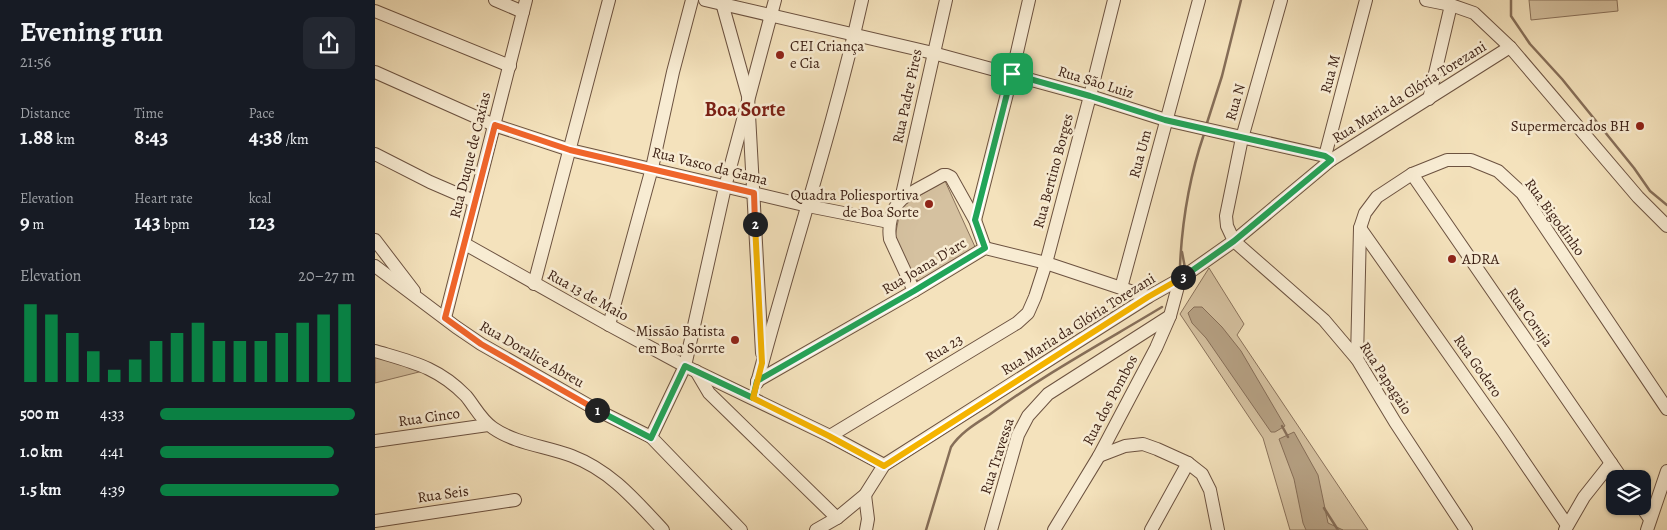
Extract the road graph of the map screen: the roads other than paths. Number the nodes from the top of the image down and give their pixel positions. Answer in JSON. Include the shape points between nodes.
{"nodes":[{"id":1,"x":495,"y":0,"type":"edge"},
{"id":2,"x":609,"y":0,"type":"edge"},
{"id":3,"x":692,"y":0,"type":"edge"},
{"id":4,"x":705,"y":0,"type":"edge"},
{"id":5,"x":775,"y":0,"type":"edge"},
{"id":6,"x":862,"y":0,"type":"edge"},
{"id":7,"x":946,"y":0,"type":"edge"},
{"id":8,"x":1029,"y":0,"type":"edge"},
{"id":9,"x":1114,"y":0,"type":"edge"},
{"id":10,"x":1199,"y":0,"type":"edge"},
{"id":11,"x":1281,"y":0,"type":"edge"},
{"id":12,"x":1366,"y":0,"type":"edge"},
{"id":13,"x":1426,"y":0,"type":"edge"},
{"id":14,"x":722,"y":2,"type":"edge"},
{"id":15,"x":1451,"y":5,"type":"junction"},
{"id":16,"x":525,"y":6,"type":"edge"},
{"id":17,"x":375,"y":11,"type":"edge"},
{"id":18,"x":770,"y":15,"type":"junction"},
{"id":19,"x":854,"y":34,"type":"junction"},
{"id":20,"x":1510,"y":47,"type":"junction"},
{"id":21,"x":933,"y":53,"type":"junction"},
{"id":22,"x":510,"y":66,"type":"junction"},
{"id":23,"x":375,"y":72,"type":"edge"},
{"id":24,"x":1012,"y":74,"type":"junction"},
{"id":25,"x":748,"y":96,"type":"junction"},
{"id":26,"x":1090,"y":96,"type":"junction"},
{"id":27,"x":1429,"y":99,"type":"junction"},
{"id":28,"x":1165,"y":120,"type":"junction"},
{"id":29,"x":495,"y":125,"type":"junction"},
{"id":30,"x":1242,"y":138,"type":"junction"},
{"id":31,"x":570,"y":150,"type":"junction"},
{"id":32,"x":375,"y":154,"type":"edge"},
{"id":33,"x":1328,"y":158,"type":"junction"},
{"id":34,"x":652,"y":168,"type":"junction"},
{"id":35,"x":1412,"y":174,"type":"junction"},
{"id":36,"x":725,"y":187,"type":"junction"},
{"id":37,"x":754,"y":193,"type":"junction"},
{"id":38,"x":901,"y":199,"type":"junction"},
{"id":39,"x":474,"y":201,"type":"junction"},
{"id":40,"x":808,"y":206,"type":"junction"},
{"id":41,"x":975,"y":220,"type":"junction"},
{"id":42,"x":889,"y":222,"type":"junction"},
{"id":43,"x":1667,"y":226,"type":"edge"},
{"id":44,"x":1360,"y":228,"type":"junction"},
{"id":45,"x":375,"y":240,"type":"edge"},
{"id":46,"x":1234,"y":241,"type":"junction"},
{"id":47,"x":465,"y":244,"type":"junction"},
{"id":48,"x":985,"y":248,"type":"junction"},
{"id":49,"x":1046,"y":263,"type":"junction"},
{"id":50,"x":375,"y":266,"type":"edge"},
{"id":51,"x":1180,"y":279,"type":"junction"},
{"id":52,"x":535,"y":284,"type":"junction"},
{"id":53,"x":1121,"y":288,"type":"junction"},
{"id":54,"x":914,"y":291,"type":"junction"},
{"id":55,"x":1148,"y":297,"type":"junction"},
{"id":56,"x":422,"y":301,"type":"junction"},
{"id":57,"x":1170,"y":316,"type":"junction"},
{"id":58,"x":445,"y":318,"type":"junction"},
{"id":59,"x":609,"y":325,"type":"junction"},
{"id":60,"x":375,"y":351,"type":"edge"},
{"id":61,"x":1357,"y":359,"type":"junction"},
{"id":62,"x":762,"y":363,"type":"junction"},
{"id":63,"x":690,"y":368,"type":"junction"},
{"id":64,"x":757,"y":381,"type":"junction"},
{"id":65,"x":753,"y":398,"type":"junction"},
{"id":66,"x":1667,"y":409,"type":"edge"},
{"id":67,"x":488,"y":425,"type":"junction"},
{"id":68,"x":829,"y":436,"type":"junction"},
{"id":69,"x":651,"y":438,"type":"junction"},
{"id":70,"x":375,"y":442,"type":"edge"},
{"id":71,"x":1099,"y":456,"type":"junction"},
{"id":72,"x":1188,"y":463,"type":"junction"},
{"id":73,"x":1611,"y":463,"type":"junction"},
{"id":74,"x":884,"y":466,"type":"junction"},
{"id":75,"x":1616,"y":470,"type":"edge"},
{"id":76,"x":1667,"y":472,"type":"edge"},
{"id":77,"x":865,"y":495,"type":"junction"},
{"id":78,"x":515,"y":500,"type":"dead end"},
{"id":79,"x":837,"y":518,"type":"junction"},
{"id":80,"x":375,"y":521,"type":"edge"},
{"id":81,"x":1649,"y":525,"type":"edge"},
{"id":82,"x":1566,"y":528,"type":"edge"},
{"id":83,"x":663,"y":530,"type":"edge"},
{"id":84,"x":741,"y":530,"type":"edge"},
{"id":85,"x":816,"y":530,"type":"edge"},
{"id":86,"x":865,"y":530,"type":"edge"},
{"id":87,"x":991,"y":530,"type":"edge"},
{"id":88,"x":1054,"y":530,"type":"edge"},
{"id":89,"x":1151,"y":530,"type":"edge"},
{"id":90,"x":1218,"y":530,"type":"edge"},
{"id":91,"x":1467,"y":530,"type":"edge"}],
"edges":[{"from":1,"to":16,"type":"street"},
{"from":2,"to":31,"type":"street"},
{"from":3,"to":34,"type":"street"},
{"from":4,"to":14,"type":"street","name":"Rua São Luiz"},
{"from":5,"to":18,"type":"street"},
{"from":6,"to":19,"type":"street"},
{"from":7,"to":21,"type":"street","name":"Rua Padre Pires"},
{"from":8,"to":24,"type":"street"},
{"from":9,"to":26,"type":"street","name":"Rua Bertino Borges"},
{"from":10,"to":28,"type":"street","name":"Rua Um"},
{"from":11,"to":30,"type":"street","name":"Rua N"},
{"from":12,"to":33,"type":"street","name":"Rua M"},
{"from":13,"to":15,"type":"street"},
{"from":14,"to":18,"type":"street","name":"Rua São Luiz"},
{"from":14,"to":25,"type":"street"},
{"from":15,"to":20,"type":"street","via":[[1474,13]]},
{"from":15,"to":27,"type":"street"},
{"from":16,"to":22,"type":"street","name":"Rua Duque de Caxias"},
{"from":17,"to":22,"type":"street"},
{"from":18,"to":19,"type":"street","name":"Rua São Luiz"},
{"from":18,"to":25,"type":"street"},
{"from":19,"to":21,"type":"street","name":"Rua São Luiz"},
{"from":19,"to":40,"type":"street"},
{"from":20,"to":27,"type":"street","name":"Rua Maria da Glória Torezani"},
{"from":20,"to":43,"type":"street","via":[[1638,197]]},
{"from":21,"to":24,"type":"street","name":"Rua São Luiz"},
{"from":21,"to":38,"type":"street","name":"Rua Padre Pires"},
{"from":22,"to":29,"type":"street","name":"Rua Duque de Caxias"},
{"from":23,"to":29,"type":"street","name":"Rua Vasco da Gama"},
{"from":24,"to":26,"type":"street","name":"Rua São Luiz"},
{"from":24,"to":41,"type":"street"},
{"from":25,"to":36,"type":"street"},
{"from":25,"to":37,"type":"street"},
{"from":26,"to":28,"type":"street","name":"Rua São Luiz"},
{"from":26,"to":49,"type":"street","name":"Rua Bertino Borges"},
{"from":27,"to":33,"type":"street","name":"Rua Maria da Glória Torezani"},
{"from":28,"to":30,"type":"street","name":"Rua São Luiz"},
{"from":28,"to":53,"type":"street","name":"Rua Um"},
{"from":29,"to":31,"type":"street","name":"Rua Vasco da Gama"},
{"from":29,"to":39,"type":"street","name":"Rua Duque de Caxias"},
{"from":30,"to":33,"type":"street","name":"Rua São Luiz"},
{"from":30,"to":46,"type":"street","name":"Rua N","via":[[1226,216]]},
{"from":31,"to":34,"type":"street","name":"Rua Vasco da Gama"},
{"from":31,"to":52,"type":"street"},
{"from":32,"to":39,"type":"street"},
{"from":33,"to":46,"type":"street","name":"Rua Maria da Glória Torezani"},
{"from":34,"to":36,"type":"street","name":"Rua Vasco da Gama"},
{"from":34,"to":59,"type":"street"},
{"from":35,"to":44,"type":"street","name":"Rua Bigodinho","via":[[1377,197],[1365,213]]},
{"from":35,"to":66,"type":"street","name":"Rua Bigodinho","via":[[1447,160],[1471,160],[1498,171],[1521,193]]},
{"from":35,"to":73,"type":"street","name":"Rua Coruja"},
{"from":36,"to":37,"type":"street","name":"Rua Vasco da Gama"},
{"from":36,"to":63,"type":"street"},
{"from":37,"to":40,"type":"street","name":"Rua Vasco da Gama"},
{"from":37,"to":62,"type":"street"},
{"from":38,"to":41,"type":"street","via":[[947,175]]},
{"from":38,"to":42,"type":"street"},
{"from":39,"to":47,"type":"street","name":"Rua Duque de Caxias"},
{"from":40,"to":42,"type":"street","name":"Rua Vasco da Gama"},
{"from":40,"to":62,"type":"street"},
{"from":41,"to":48,"type":"street"},
{"from":42,"to":54,"type":"street","via":[[890,239]]},
{"from":44,"to":61,"type":"street","name":"Rua Bigodinho"},
{"from":44,"to":82,"type":"street","name":"Rua Godero","via":[[1498,423]]},
{"from":45,"to":56,"type":"street"},
{"from":46,"to":51,"type":"street","name":"Rua Maria da Glória Torezani"},
{"from":46,"to":61,"type":"street","name":"Rua Papagaio","via":[[1324,320]]},
{"from":47,"to":52,"type":"street","name":"Rua 13 de Maio"},
{"from":47,"to":58,"type":"street","name":"Rua Duque de Caxias"},
{"from":48,"to":49,"type":"street","name":"Rua Joana D'arc"},
{"from":48,"to":54,"type":"street","name":"Rua Joana D'arc"},
{"from":49,"to":53,"type":"street","name":"Rua Joana D'arc"},
{"from":49,"to":68,"type":"street","name":"Rua 23","via":[[1028,313],[1017,323]]},
{"from":50,"to":56,"type":"street","name":"Rua Doralice Abreu"},
{"from":51,"to":55,"type":"street","name":"Rua Maria da Glória Torezani"},
{"from":51,"to":57,"type":"street","name":"Rua dos Pombos"},
{"from":52,"to":59,"type":"street","name":"Rua 13 de Maio"},
{"from":53,"to":55,"type":"street","name":"Rua Joana D'arc"},
{"from":54,"to":64,"type":"street","name":"Rua Joana D'arc"},
{"from":55,"to":74,"type":"street","name":"Rua Maria da Glória Torezani"},
{"from":56,"to":58,"type":"street","name":"Rua Doralice Abreu"},
{"from":57,"to":71,"type":"street","name":"Rua dos Pombos"},
{"from":57,"to":87,"type":"street","name":"Rua Travessa","via":[[1048,394],[1028,416],[1018,435]]},
{"from":58,"to":69,"type":"street","name":"Rua Doralice Abreu","via":[[481,344]]},
{"from":59,"to":63,"type":"street","name":"Rua 13 de Maio"},
{"from":60,"to":67,"type":"street","via":[[424,366],[444,377],[467,398]]},
{"from":61,"to":91,"type":"street","name":"Rua Papagaio"},
{"from":62,"to":64,"type":"street"},
{"from":63,"to":65,"type":"street","name":"Rua 13 de Maio"},
{"from":63,"to":69,"type":"street"},
{"from":63,"to":79,"type":"street","via":[[709,393]]},
{"from":64,"to":65,"type":"street"},
{"from":65,"to":68,"type":"street","name":"Rua 13 de Maio"},
{"from":67,"to":70,"type":"street","name":"Rua Cinco"},
{"from":67,"to":83,"type":"street","via":[[518,440],[570,455],[596,467],[623,488]]},
{"from":68,"to":74,"type":"street","name":"Rua 13 de Maio"},
{"from":69,"to":84,"type":"street","name":"Rua Doralice Abreu"},
{"from":71,"to":72,"type":"street","via":[[1125,446],[1143,444]]},
{"from":71,"to":88,"type":"street","name":"Rua dos Pombos"},
{"from":72,"to":89,"type":"street"},
{"from":72,"to":90,"type":"street","via":[[1202,474],[1210,490]]},
{"from":73,"to":75,"type":"street","name":"Rua Coruja"},
{"from":73,"to":82,"type":"street","via":[[1584,497]]},
{"from":74,"to":77,"type":"street","name":"Rua Maria da Glória Torezani"},
{"from":76,"to":81,"type":"street"},
{"from":77,"to":79,"type":"street","name":"Rua Maria da Glória Torezani"},
{"from":77,"to":86,"type":"street","via":[[868,519]]},
{"from":78,"to":80,"type":"street","name":"Rua Seis"},
{"from":79,"to":85,"type":"street","name":"Rua Maria da Glória Torezani"}]}
